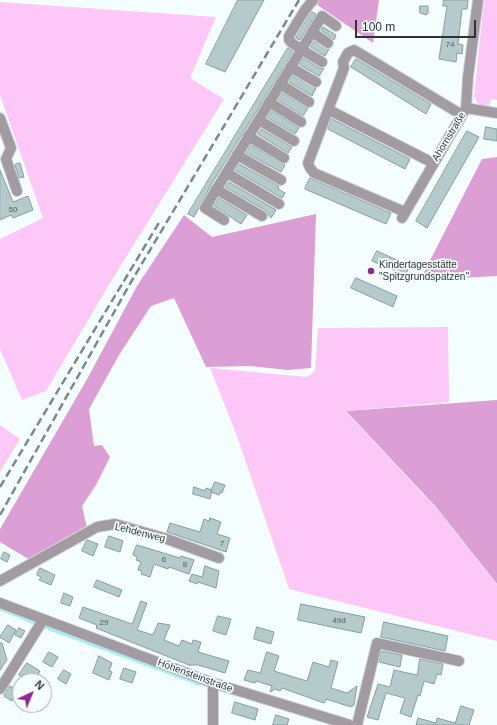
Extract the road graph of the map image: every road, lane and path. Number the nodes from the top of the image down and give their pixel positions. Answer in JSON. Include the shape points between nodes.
{"nodes":[{"id":1,"x":313,"y":0,"type":"edge"},
{"id":2,"x":478,"y":0,"type":"edge"},
{"id":3,"x":336,"y":26,"type":"dead end"},
{"id":4,"x":312,"y":32,"type":"junction"},
{"id":5,"x":328,"y":43,"type":"dead end"},
{"id":6,"x":301,"y":49,"type":"junction"},
{"id":7,"x":322,"y":62,"type":"dead end"},
{"id":8,"x":290,"y":67,"type":"junction"},
{"id":9,"x":316,"y":82,"type":"dead end"},
{"id":10,"x":280,"y":84,"type":"junction"},
{"id":11,"x":269,"y":102,"type":"junction"},
{"id":12,"x":309,"y":102,"type":"dead end"},
{"id":13,"x":329,"y":110,"type":"junction"},
{"id":14,"x":464,"y":112,"type":"junction"},
{"id":15,"x":497,"y":113,"type":"edge"},
{"id":16,"x":0,"y":118,"type":"edge"},
{"id":17,"x":258,"y":120,"type":"junction"},
{"id":18,"x":301,"y":122,"type":"dead end"},
{"id":19,"x":248,"y":136,"type":"junction"},
{"id":20,"x":294,"y":141,"type":"dead end"},
{"id":21,"x":237,"y":154,"type":"junction"},
{"id":22,"x":284,"y":158,"type":"dead end"},
{"id":23,"x":433,"y":163,"type":"junction"},
{"id":24,"x":227,"y":173,"type":"junction"},
{"id":25,"x":281,"y":180,"type":"dead end"},
{"id":26,"x":216,"y":189,"type":"junction"},
{"id":27,"x":17,"y":191,"type":"dead end"},
{"id":28,"x":279,"y":204,"type":"dead end"},
{"id":29,"x":262,"y":216,"type":"dead end"},
{"id":30,"x":224,"y":220,"type":"dead end"},
{"id":31,"x":219,"y":558,"type":"dead end"},
{"id":32,"x":0,"y":580,"type":"edge"},
{"id":33,"x":0,"y":603,"type":"edge"},
{"id":34,"x":43,"y":620,"type":"junction"},
{"id":35,"x":459,"y":661,"type":"dead end"},
{"id":36,"x":213,"y":683,"type":"junction"},
{"id":37,"x":0,"y":689,"type":"edge"},
{"id":38,"x":343,"y":724,"type":"edge"},
{"id":39,"x":213,"y":725,"type":"edge"},
{"id":40,"x":357,"y":725,"type":"edge"}],
"edges":[{"from":1,"to":6,"type":"street","via":[[289,36],[289,40]]},
{"from":2,"to":14,"type":"street","name":"Ahornstraße"},
{"from":3,"to":4,"type":"street","via":[[322,16]]},
{"from":4,"to":5,"type":"street"},
{"from":4,"to":6,"type":"street"},
{"from":6,"to":7,"type":"street"},
{"from":6,"to":8,"type":"street"},
{"from":8,"to":9,"type":"street"},
{"from":8,"to":10,"type":"street"},
{"from":10,"to":11,"type":"street"},
{"from":10,"to":12,"type":"street"},
{"from":11,"to":17,"type":"street"},
{"from":11,"to":18,"type":"street"},
{"from":13,"to":14,"type":"street","via":[[344,68],[343,62],[348,53],[354,50]]},
{"from":13,"to":23,"type":"street"},
{"from":13,"to":23,"type":"street","name":"Ahornstraße","via":[[308,163],[314,173],[404,215]]},
{"from":14,"to":15,"type":"street"},
{"from":14,"to":23,"type":"street","name":"Ahornstraße"},
{"from":16,"to":27,"type":"street","via":[[12,148],[6,159]]},
{"from":17,"to":19,"type":"street"},
{"from":17,"to":20,"type":"street"},
{"from":19,"to":21,"type":"street"},
{"from":19,"to":22,"type":"street"},
{"from":21,"to":24,"type":"street"},
{"from":21,"to":25,"type":"street"},
{"from":24,"to":26,"type":"street"},
{"from":24,"to":28,"type":"street"},
{"from":26,"to":29,"type":"street"},
{"from":26,"to":30,"type":"street","via":[[205,208]]},
{"from":31,"to":32,"type":"street","name":"Lehdenweg","via":[[115,524],[97,527]]},
{"from":33,"to":34,"type":"street","name":"Hohensteinstraße"},
{"from":34,"to":36,"type":"street","name":"Hohensteinstraße"},
{"from":34,"to":37,"type":"street"},
{"from":35,"to":40,"type":"street","via":[[377,643]]},
{"from":36,"to":38,"type":"street","name":"Hohensteinstraße"},
{"from":36,"to":39,"type":"street"}]}
